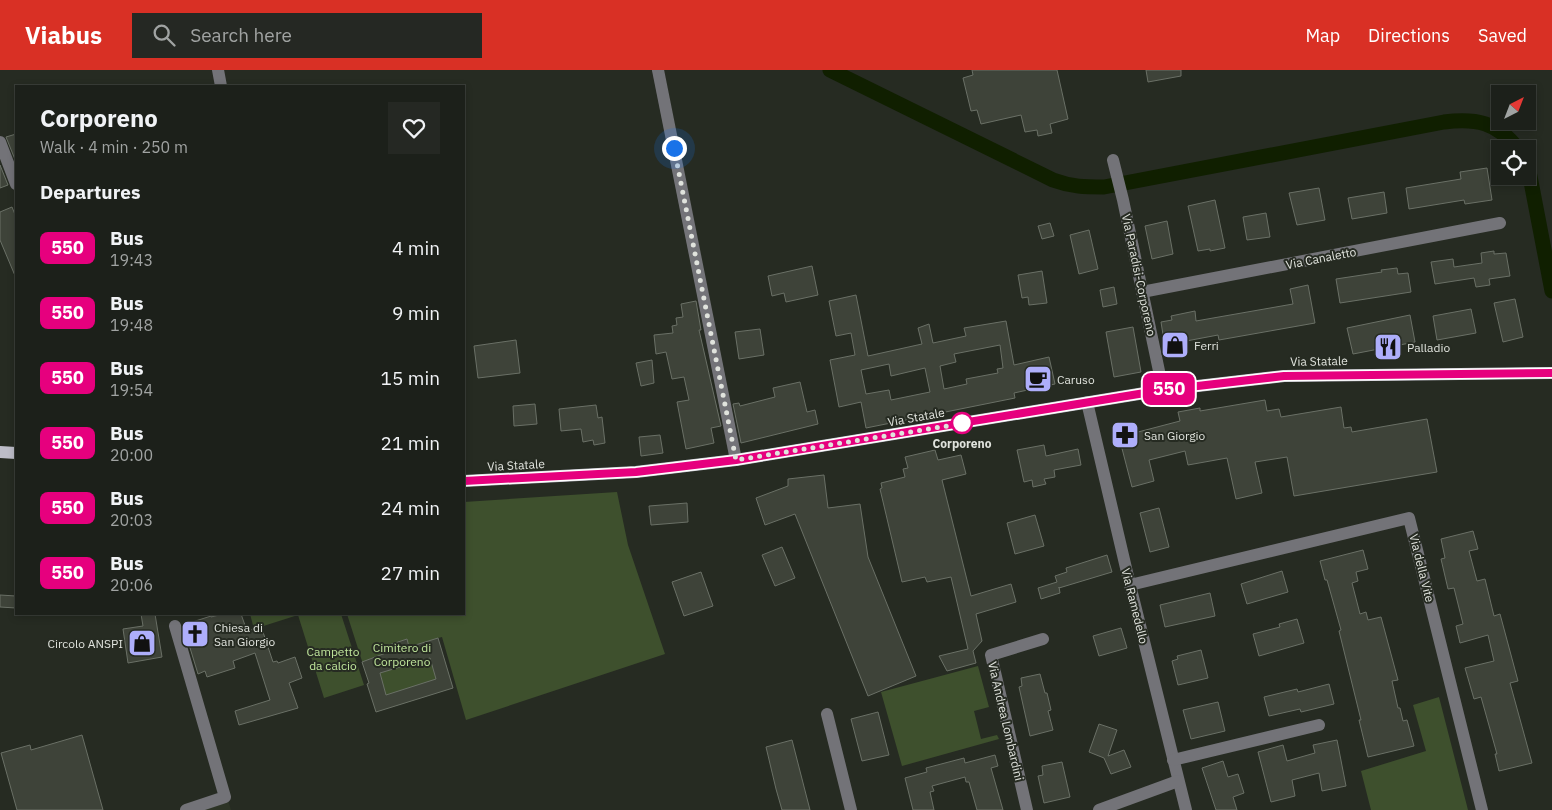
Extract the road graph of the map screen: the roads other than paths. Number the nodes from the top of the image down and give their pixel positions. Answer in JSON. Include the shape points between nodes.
{"nodes":[{"id":1,"x":218,"y":70,"type":"edge"},
{"id":2,"x":658,"y":70,"type":"edge"},
{"id":3,"x":221,"y":85,"type":"edge"},
{"id":4,"x":0,"y":142,"type":"edge"},
{"id":5,"x":1113,"y":160,"type":"dead end"},
{"id":6,"x":15,"y":181,"type":"edge"},
{"id":7,"x":1500,"y":223,"type":"dead end"},
{"id":8,"x":1142,"y":292,"type":"junction"},
{"id":9,"x":1552,"y":373,"type":"edge"},
{"id":10,"x":1163,"y":390,"type":"junction"},
{"id":11,"x":1087,"y":402,"type":"junction"},
{"id":12,"x":0,"y":452,"type":"edge"},
{"id":13,"x":15,"y":453,"type":"edge"},
{"id":14,"x":736,"y":460,"type":"junction"},
{"id":15,"x":465,"y":481,"type":"edge"},
{"id":16,"x":1130,"y":585,"type":"junction"},
{"id":17,"x":175,"y":626,"type":"dead end"},
{"id":18,"x":1043,"y":638,"type":"dead end"},
{"id":19,"x":827,"y":714,"type":"dead end"},
{"id":20,"x":1319,"y":725,"type":"dead end"},
{"id":21,"x":1173,"y":760,"type":"junction"},
{"id":22,"x":1178,"y":781,"type":"junction"},
{"id":23,"x":186,"y":810,"type":"edge"},
{"id":24,"x":851,"y":810,"type":"edge"},
{"id":25,"x":1027,"y":810,"type":"edge"},
{"id":26,"x":1099,"y":810,"type":"edge"},
{"id":27,"x":1186,"y":810,"type":"edge"},
{"id":28,"x":1482,"y":810,"type":"edge"}],
"edges":[{"from":1,"to":3,"type":"street"},
{"from":2,"to":14,"type":"street"},
{"from":4,"to":6,"type":"street"},
{"from":5,"to":8,"type":"street","name":"Via Paradisi-Corporeno"},
{"from":7,"to":8,"type":"street","name":"Via Canaletto"},
{"from":8,"to":10,"type":"street","name":"Via Paradisi-Corporeno"},
{"from":9,"to":10,"type":"main road","name":"Via Statale","via":[[1284,376]]},
{"from":10,"to":11,"type":"main road","name":"Via Statale"},
{"from":11,"to":14,"type":"main road","name":"Via Statale"},
{"from":11,"to":16,"type":"street","name":"Via Ramedello"},
{"from":12,"to":13,"type":"main road"},
{"from":14,"to":15,"type":"main road","name":"Via Statale","via":[[636,472]]},
{"from":16,"to":21,"type":"street","name":"Via Ramedello"},
{"from":16,"to":28,"type":"street","name":"Via della Vite","via":[[1409,518]]},
{"from":17,"to":23,"type":"street","via":[[225,797]]},
{"from":18,"to":25,"type":"street","name":"Via Andrea Lombardini","via":[[991,655]]},
{"from":19,"to":24,"type":"street"},
{"from":20,"to":21,"type":"street"},
{"from":21,"to":22,"type":"street","name":"Via Ramedello"},
{"from":22,"to":26,"type":"street"},
{"from":22,"to":27,"type":"street","name":"Via Ramedello"}]}
